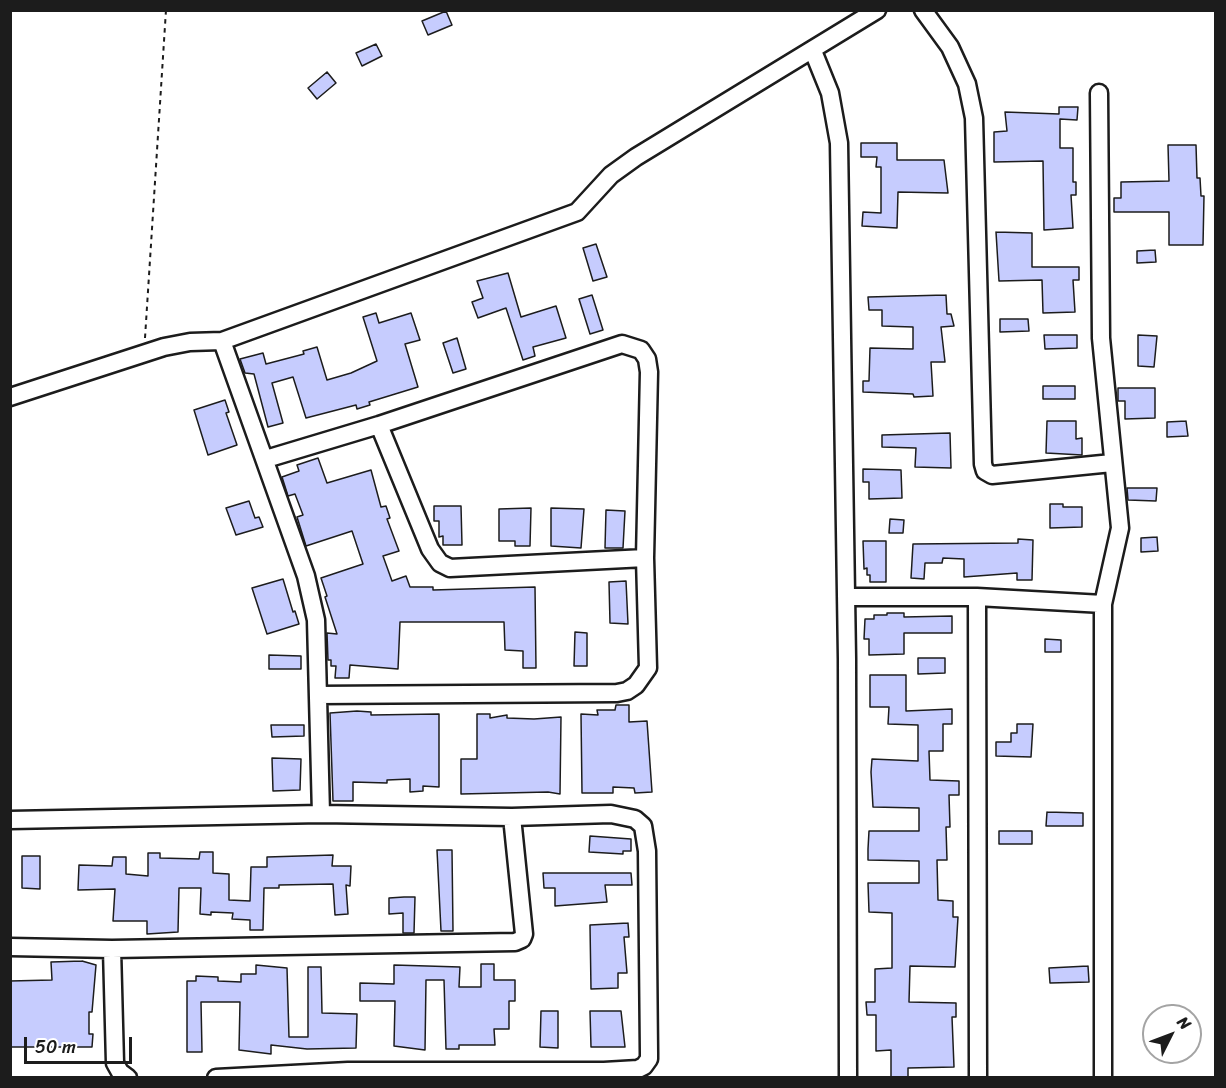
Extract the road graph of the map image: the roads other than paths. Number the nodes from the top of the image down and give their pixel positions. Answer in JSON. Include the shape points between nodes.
{"nodes":[{"id":1,"x":877,"y":10,"type":"edge"},
{"id":2,"x":922,"y":10,"type":"edge"},
{"id":3,"x":813,"y":51,"type":"junction"},
{"id":4,"x":1099,"y":93,"type":"dead end"},
{"id":5,"x":222,"y":341,"type":"junction"},
{"id":6,"x":10,"y":397,"type":"edge"},
{"id":7,"x":379,"y":425,"type":"junction"},
{"id":8,"x":266,"y":459,"type":"junction"},
{"id":9,"x":1112,"y":463,"type":"junction"},
{"id":10,"x":645,"y":558,"type":"junction"},
{"id":11,"x":846,"y":597,"type":"junction"},
{"id":12,"x":977,"y":597,"type":"junction"},
{"id":13,"x":1103,"y":604,"type":"junction"},
{"id":14,"x":318,"y":694,"type":"junction"},
{"id":15,"x":321,"y":814,"type":"junction"},
{"id":16,"x":512,"y":817,"type":"junction"},
{"id":17,"x":10,"y":820,"type":"edge"},
{"id":18,"x":10,"y":947,"type":"edge"},
{"id":19,"x":112,"y":949,"type":"junction"},
{"id":20,"x":348,"y":1074,"type":"edge"},
{"id":21,"x":128,"y":1077,"type":"edge"},
{"id":22,"x":216,"y":1077,"type":"edge"},
{"id":23,"x":848,"y":1077,"type":"edge"},
{"id":24,"x":978,"y":1077,"type":"edge"},
{"id":25,"x":1103,"y":1077,"type":"edge"}],
"edges":[{"from":1,"to":3,"type":"street"},
{"from":2,"to":9,"type":"street","via":[[950,47],[967,84],[974,118],[983,464],[992,475]]},
{"from":3,"to":5,"type":"street","via":[[636,157],[611,175],[577,212]]},
{"from":3,"to":11,"type":"street","via":[[830,93],[839,143]]},
{"from":4,"to":9,"type":"street","via":[[1101,338]]},
{"from":5,"to":6,"type":"street","via":[[190,342],[144,353]]},
{"from":5,"to":8,"type":"street"},
{"from":7,"to":8,"type":"street"},
{"from":7,"to":10,"type":"street","via":[[430,549],[440,563],[450,568]]},
{"from":7,"to":10,"type":"street","via":[[622,344],[633,346],[647,359],[649,372]]},
{"from":8,"to":14,"type":"street","via":[[309,587],[316,620]]},
{"from":9,"to":13,"type":"street","via":[[1120,528]]},
{"from":10,"to":14,"type":"street","via":[[648,668],[643,678],[627,691]]},
{"from":11,"to":12,"type":"street"},
{"from":11,"to":23,"type":"street"},
{"from":12,"to":13,"type":"street"},
{"from":12,"to":24,"type":"street"},
{"from":13,"to":25,"type":"street"},
{"from":14,"to":15,"type":"street"},
{"from":15,"to":16,"type":"street"},
{"from":15,"to":17,"type":"street"},
{"from":16,"to":19,"type":"street","via":[[524,934],[515,942]]},
{"from":16,"to":20,"type":"street","via":[[610,814],[635,819],[643,826],[647,852],[647,1063],[638,1069],[604,1071]]},
{"from":18,"to":19,"type":"street"},
{"from":19,"to":21,"type":"street","via":[[115,1063]]},
{"from":20,"to":22,"type":"street"}]}
